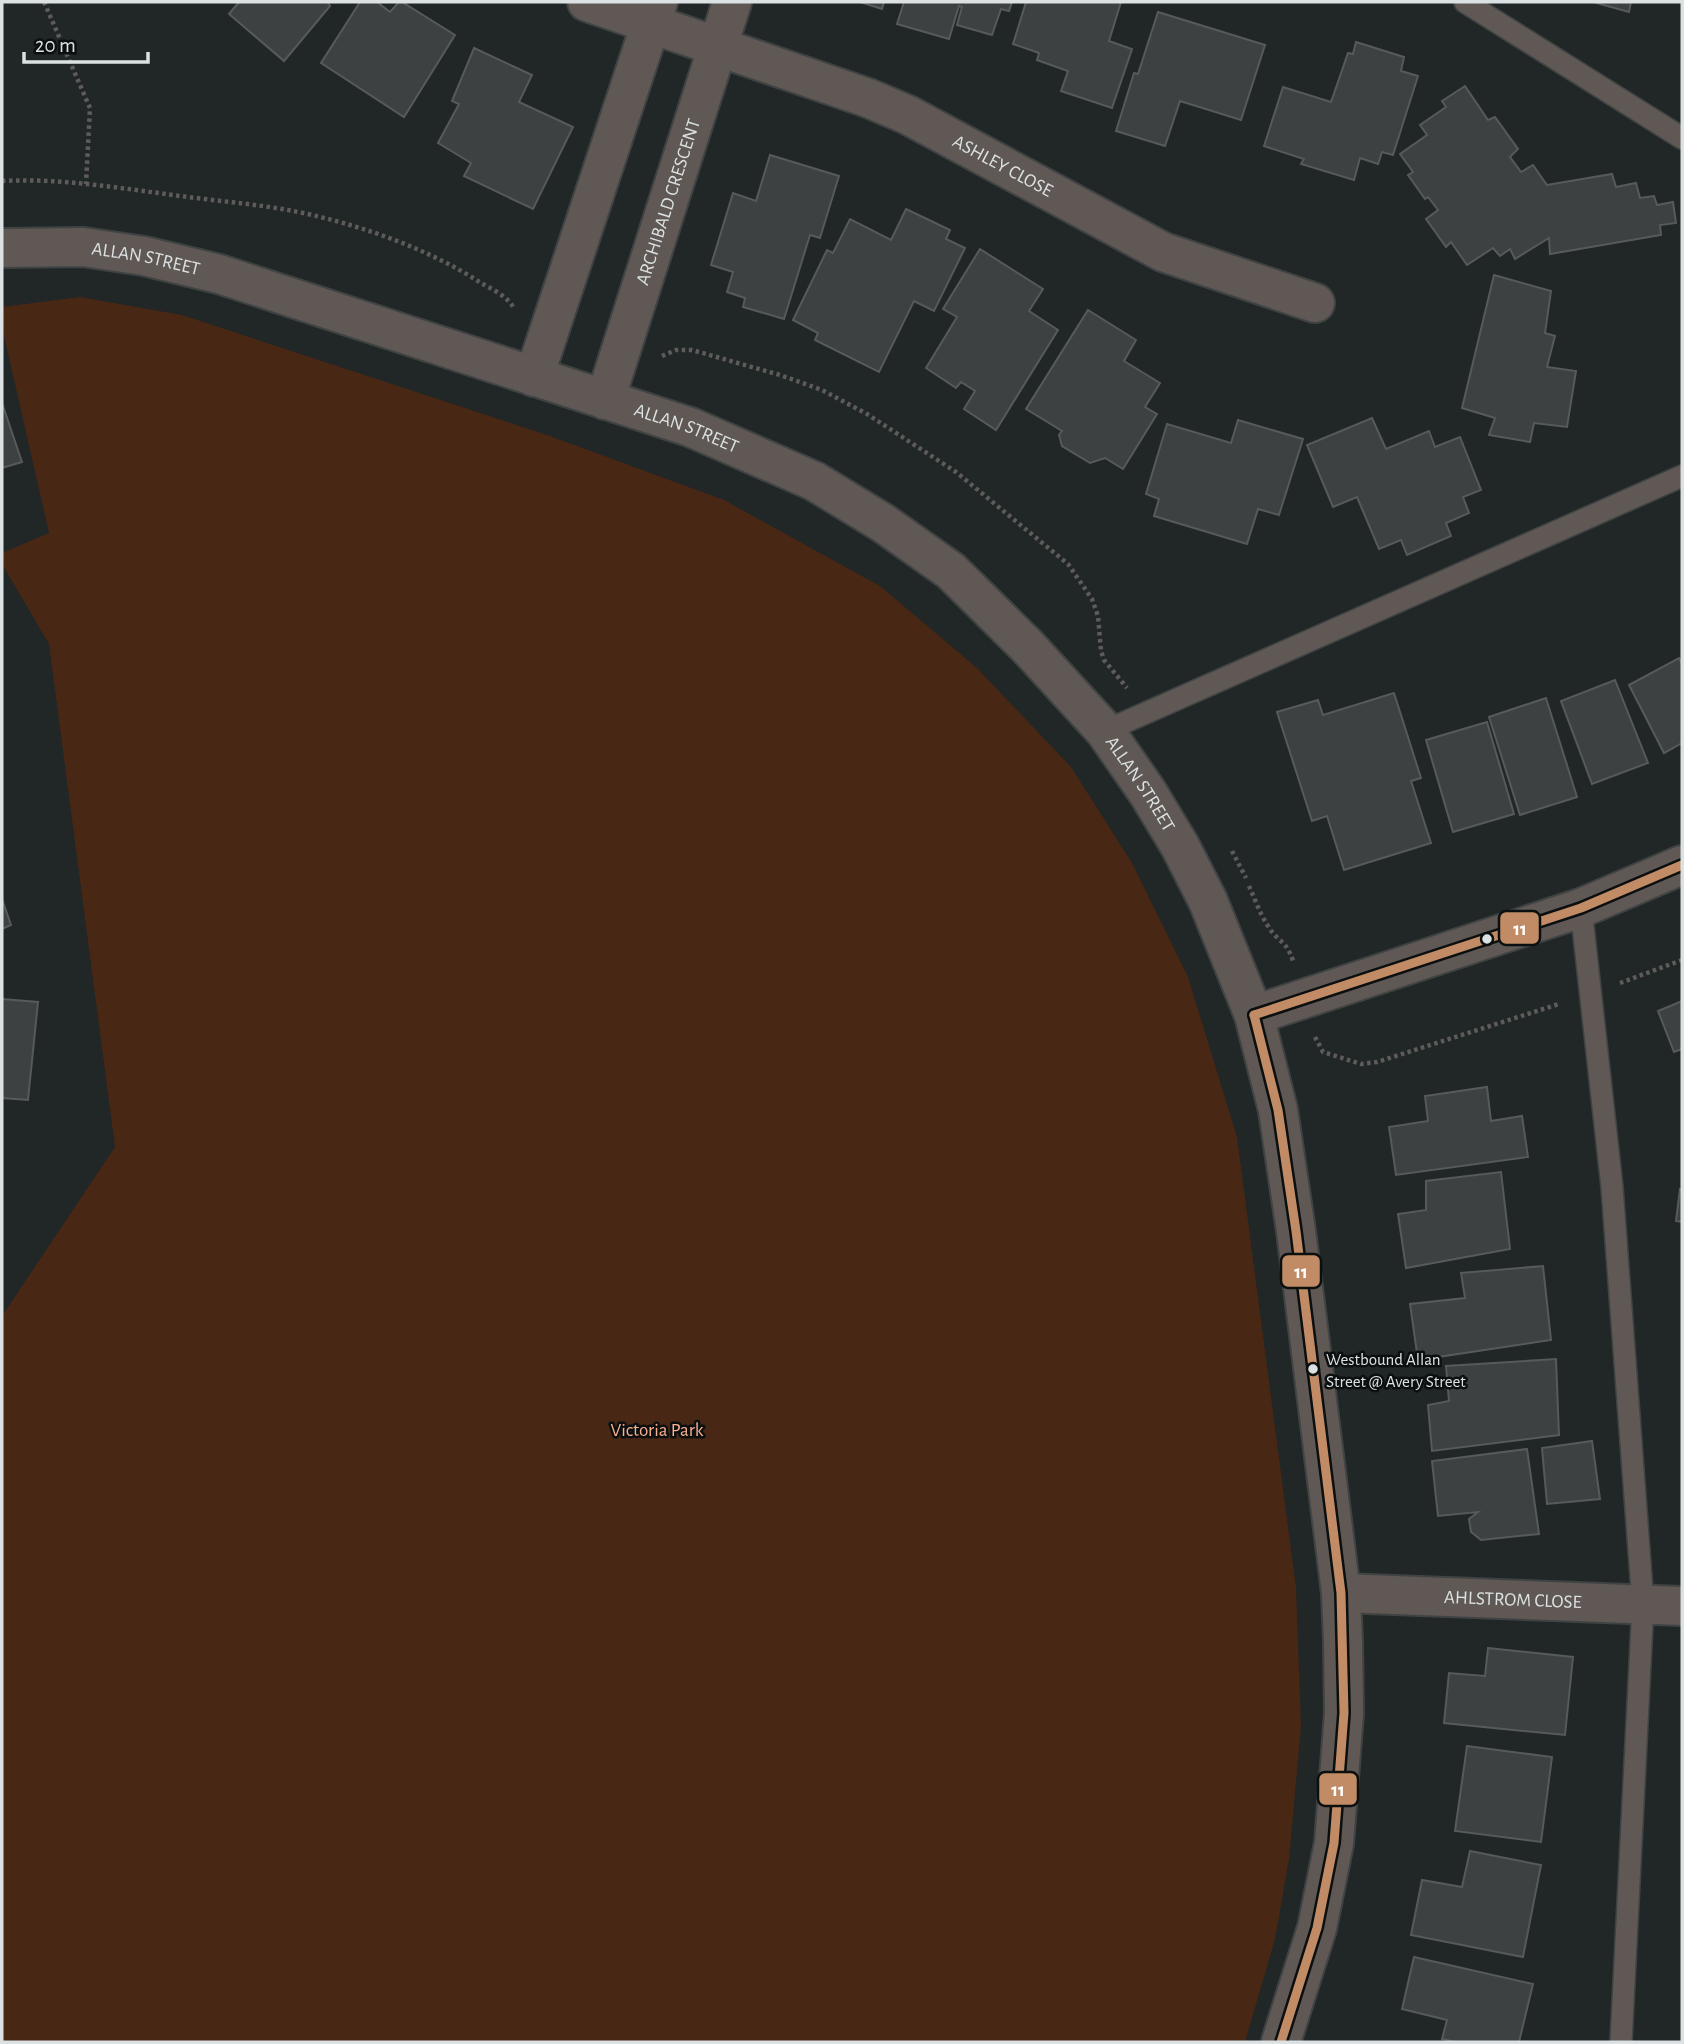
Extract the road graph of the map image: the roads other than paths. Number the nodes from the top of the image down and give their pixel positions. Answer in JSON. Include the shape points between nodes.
{"nodes":[{"id":1,"x":587,"y":2,"type":"edge"},
{"id":2,"x":732,"y":2,"type":"edge"},
{"id":3,"x":1465,"y":2,"type":"edge"},
{"id":4,"x":654,"y":13,"type":"edge"},
{"id":5,"x":702,"y":41,"type":"junction"},
{"id":6,"x":1682,"y":138,"type":"edge"},
{"id":7,"x":2,"y":248,"type":"edge"},
{"id":8,"x":1315,"y":303,"type":"dead end"},
{"id":9,"x":534,"y":377,"type":"junction"},
{"id":10,"x":605,"y":400,"type":"junction"},
{"id":11,"x":1682,"y":476,"type":"edge"},
{"id":12,"x":1105,"y":731,"type":"junction"},
{"id":13,"x":1682,"y":865,"type":"edge"},
{"id":14,"x":1581,"y":908,"type":"junction"},
{"id":15,"x":1254,"y":1014,"type":"junction"},
{"id":16,"x":1341,"y":1593,"type":"junction"},
{"id":17,"x":1643,"y":1604,"type":"junction"},
{"id":18,"x":1682,"y":1606,"type":"edge"},
{"id":19,"x":1281,"y":2042,"type":"edge"},
{"id":20,"x":1621,"y":2042,"type":"edge"}],
"edges":[{"from":1,"to":4,"type":"street","name":"ASHLEY CLOSE"},
{"from":2,"to":5,"type":"street","name":"ARCHIBALD CRESCENT"},
{"from":3,"to":6,"type":"lane"},
{"from":4,"to":5,"type":"street","name":"ASHLEY CLOSE"},
{"from":4,"to":9,"type":"street"},
{"from":5,"to":8,"type":"street","name":"ASHLEY CLOSE","via":[[908,115],[1163,251]]},
{"from":5,"to":10,"type":"street","name":"ARCHIBALD CRESCENT"},
{"from":7,"to":9,"type":"street","name":"ALLAN STREET","via":[[83,247],[219,274]]},
{"from":9,"to":10,"type":"street","name":"ALLAN STREET"},
{"from":10,"to":12,"type":"street","name":"ALLAN STREET","via":[[753,453],[814,481],[883,523],[951,571]]},
{"from":11,"to":12,"type":"lane"},
{"from":12,"to":15,"type":"street","name":"ALLAN STREET","via":[[1180,846]]},
{"from":13,"to":14,"type":"street"},
{"from":14,"to":15,"type":"street"},
{"from":14,"to":17,"type":"lane","via":[[1612,1187]]},
{"from":15,"to":16,"type":"street","name":"ALLAN STREET","via":[[1278,1110]]},
{"from":16,"to":17,"type":"street","name":"AHLSTROM CLOSE"},
{"from":16,"to":19,"type":"street","name":"ALLAN STREET","via":[[1344,1713],[1334,1843],[1317,1928]]},
{"from":17,"to":18,"type":"street","name":"AHLSTROM CLOSE"},
{"from":17,"to":20,"type":"lane"}]}
